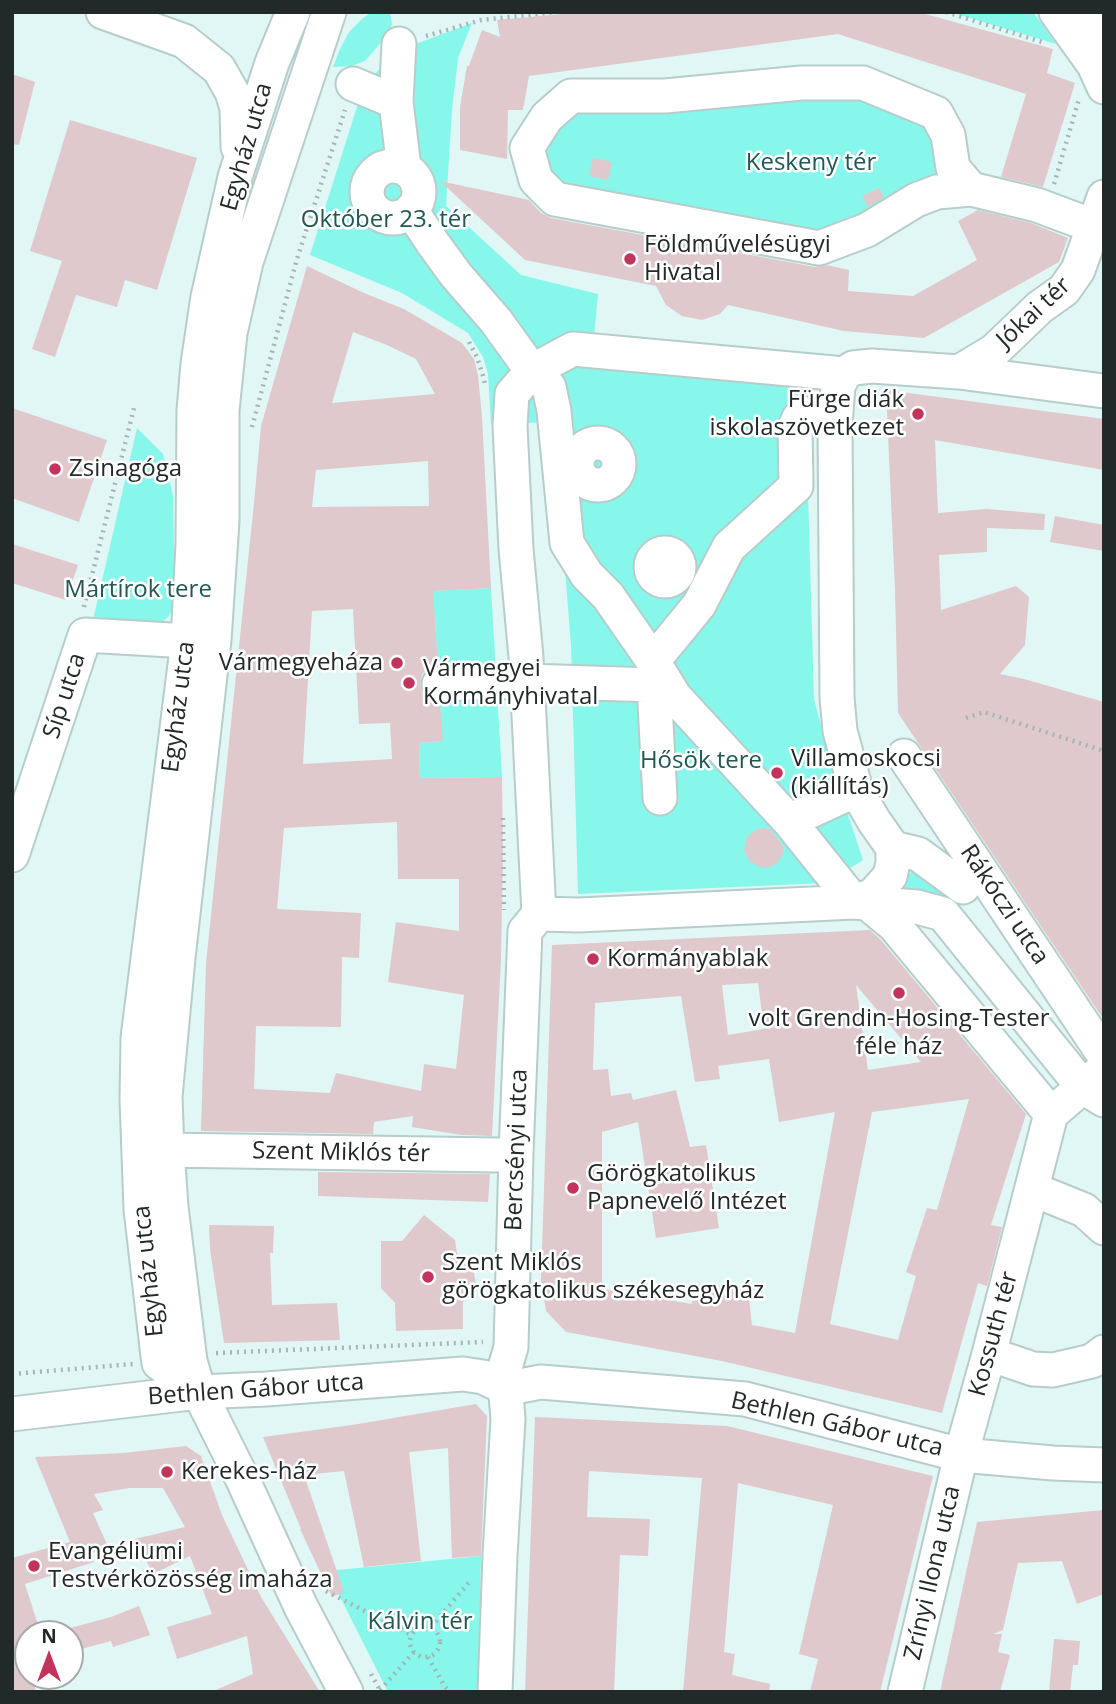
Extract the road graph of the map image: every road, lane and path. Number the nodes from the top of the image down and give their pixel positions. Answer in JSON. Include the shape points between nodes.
{"nodes":[{"id":1,"x":103,"y":12,"type":"edge"},
{"id":2,"x":293,"y":12,"type":"edge"},
{"id":3,"x":329,"y":12,"type":"edge"},
{"id":4,"x":556,"y":12,"type":"edge"},
{"id":5,"x":946,"y":12,"type":"edge"},
{"id":6,"x":1094,"y":12,"type":"edge"},
{"id":7,"x":1050,"y":28,"type":"edge"},
{"id":8,"x":399,"y":44,"type":"joint"},
{"id":9,"x":1093,"y":80,"type":"edge"},
{"id":10,"x":353,"y":84,"type":"joint"},
{"id":11,"x":396,"y":102,"type":"junction"},
{"id":12,"x":404,"y":168,"type":"junction"},
{"id":13,"x":235,"y":177,"type":"junction"},
{"id":14,"x":971,"y":189,"type":"junction"},
{"id":15,"x":1046,"y":209,"type":"junction"},
{"id":16,"x":411,"y":210,"type":"junction"},
{"id":17,"x":1099,"y":211,"type":"edge"},
{"id":18,"x":1022,"y":325,"type":"junction"},
{"id":19,"x":469,"y":342,"type":"dead end"},
{"id":20,"x":959,"y":372,"type":"junction"},
{"id":21,"x":844,"y":374,"type":"junction"},
{"id":22,"x":1048,"y":384,"type":"junction"},
{"id":23,"x":510,"y":386,"type":"junction"},
{"id":24,"x":1104,"y":391,"type":"edge"},
{"id":25,"x":134,"y":408,"type":"dead end"},
{"id":26,"x":836,"y":414,"type":"junction"},
{"id":27,"x":251,"y":439,"type":"dead end"},
{"id":28,"x":608,"y":596,"type":"junction"},
{"id":29,"x":699,"y":605,"type":"junction"},
{"id":30,"x":81,"y":615,"type":"dead end"},
{"id":31,"x":188,"y":641,"type":"junction"},
{"id":32,"x":527,"y":681,"type":"junction"},
{"id":33,"x":661,"y":681,"type":"junction"},
{"id":34,"x":439,"y":684,"type":"dead end"},
{"id":35,"x":966,"y":718,"type":"dead end"},
{"id":36,"x":1104,"y":751,"type":"edge"},
{"id":37,"x":904,"y":756,"type":"dead end"},
{"id":38,"x":856,"y":790,"type":"junction"},
{"id":39,"x":660,"y":798,"type":"dead end"},
{"id":40,"x":503,"y":818,"type":"dead end"},
{"id":41,"x":789,"y":821,"type":"junction"},
{"id":42,"x":893,"y":848,"type":"junction"},
{"id":43,"x":12,"y":855,"type":"edge"},
{"id":44,"x":963,"y":887,"type":"dead end"},
{"id":45,"x":861,"y":902,"type":"junction"},
{"id":46,"x":504,"y":914,"type":"dead end"},
{"id":47,"x":539,"y":915,"type":"junction"},
{"id":48,"x":898,"y":1041,"type":"dead end"},
{"id":49,"x":860,"y":1046,"type":"dead end"},
{"id":50,"x":1104,"y":1055,"type":"edge"},
{"id":51,"x":1097,"y":1085,"type":"edge"},
{"id":52,"x":1051,"y":1114,"type":"junction"},
{"id":53,"x":167,"y":1150,"type":"junction"},
{"id":54,"x":516,"y":1154,"type":"junction"},
{"id":55,"x":1032,"y":1189,"type":"junction"},
{"id":56,"x":1104,"y":1228,"type":"edge"},
{"id":57,"x":217,"y":1344,"type":"dead end"},
{"id":58,"x":511,"y":1347,"type":"junction"},
{"id":59,"x":1104,"y":1352,"type":"edge"},
{"id":60,"x":209,"y":1353,"type":"dead end"},
{"id":61,"x":219,"y":1353,"type":"junction"},
{"id":62,"x":989,"y":1354,"type":"junction"},
{"id":63,"x":221,"y":1361,"type":"dead end"},
{"id":64,"x":139,"y":1363,"type":"dead end"},
{"id":65,"x":12,"y":1374,"type":"edge"},
{"id":66,"x":541,"y":1382,"type":"junction"},
{"id":67,"x":199,"y":1392,"type":"junction"},
{"id":68,"x":504,"y":1393,"type":"junction"},
{"id":69,"x":12,"y":1415,"type":"edge"},
{"id":70,"x":961,"y":1455,"type":"junction"},
{"id":71,"x":1104,"y":1465,"type":"edge"},
{"id":72,"x":473,"y":1578,"type":"dead end"},
{"id":73,"x":314,"y":1599,"type":"junction"},
{"id":74,"x":431,"y":1627,"type":"junction"},
{"id":75,"x":411,"y":1635,"type":"junction"},
{"id":76,"x":414,"y":1652,"type":"junction"},
{"id":77,"x":428,"y":1657,"type":"junction"},
{"id":78,"x":380,"y":1690,"type":"dead end"},
{"id":79,"x":346,"y":1692,"type":"edge"},
{"id":80,"x":450,"y":1692,"type":"edge"},
{"id":81,"x":495,"y":1692,"type":"edge"},
{"id":82,"x":905,"y":1692,"type":"edge"}],
"edges":[{"from":1,"to":13,"type":"street","via":[[184,41],[219,69],[237,108]]},
{"from":2,"to":13,"type":"street","name":"Egyház utca"},
{"from":3,"to":53,"type":"street","name":"Egyház utca","via":[[246,262],[230,334],[222,410],[222,521],[214,640],[165,1097]]},
{"from":4,"to":8,"type":"path","via":[[481,20]]},
{"from":5,"to":7,"type":"path"},
{"from":6,"to":9,"type":"street"},
{"from":7,"to":9,"type":"street"},
{"from":8,"to":11,"type":"street"},
{"from":9,"to":15,"type":"path"},
{"from":10,"to":11,"type":"street"},
{"from":10,"to":27,"type":"path","via":[[297,259]]},
{"from":11,"to":12,"type":"street"},
{"from":12,"to":16,"type":"street","via":[[418,187]]},
{"from":12,"to":16,"type":"street","via":[[379,170],[367,192],[379,214],[396,218]]},
{"from":13,"to":31,"type":"street","name":"Egyház utca","via":[[198,364]]},
{"from":14,"to":14,"type":"street","via":[[953,168],[948,135],[936,113],[863,83],[801,83],[665,96],[571,96],[547,117],[527,148],[536,180],[555,199],[819,248],[867,230],[916,200],[937,192]]},
{"from":14,"to":15,"type":"street"},
{"from":15,"to":17,"type":"street"},
{"from":16,"to":23,"type":"street","via":[[456,275],[496,321]]},
{"from":17,"to":18,"type":"street","name":"Jókai tér","via":[[1078,270],[1064,290]]},
{"from":18,"to":20,"type":"street","name":"Jókai tér","via":[[994,351]]},
{"from":18,"to":22,"type":"street","via":[[1019,346],[1027,369]]},
{"from":19,"to":23,"type":"path","via":[[484,379]]},
{"from":20,"to":21,"type":"street","name":"Jókai tér","via":[[872,366]]},
{"from":20,"to":22,"type":"street","name":"Jókai tér"},
{"from":21,"to":23,"type":"street","via":[[573,349]]},
{"from":21,"to":26,"type":"street","via":[[838,386]]},
{"from":22,"to":24,"type":"street","name":"Jókai tér"},
{"from":23,"to":28,"type":"street","via":[[549,387],[568,466],[567,543],[587,575]]},
{"from":23,"to":32,"type":"street","via":[[509,548]]},
{"from":25,"to":30,"type":"path"},
{"from":26,"to":29,"type":"street","via":[[799,418],[795,427],[796,486],[729,547]]},
{"from":26,"to":38,"type":"street","via":[[836,698]]},
{"from":28,"to":29,"type":"street","via":[[665,574]]},
{"from":28,"to":33,"type":"street"},
{"from":29,"to":33,"type":"street"},
{"from":31,"to":43,"type":"street","name":"Síp utca","via":[[85,635]]},
{"from":31,"to":67,"type":"street","name":"Egyház utca","via":[[138,1038],[137,1099],[141,1209],[159,1363]]},
{"from":32,"to":33,"type":"street"},
{"from":32,"to":34,"type":"street"},
{"from":32,"to":47,"type":"street"},
{"from":33,"to":39,"type":"street"},
{"from":33,"to":41,"type":"street"},
{"from":35,"to":36,"type":"path","via":[[984,712]]},
{"from":37,"to":50,"type":"street","name":"Rákóczi utca"},
{"from":38,"to":41,"type":"street"},
{"from":38,"to":42,"type":"street"},
{"from":40,"to":46,"type":"path"},
{"from":41,"to":45,"type":"street"},
{"from":42,"to":44,"type":"street","via":[[918,854]]},
{"from":42,"to":45,"type":"street","via":[[890,876]]},
{"from":45,"to":47,"type":"street"},
{"from":45,"to":51,"type":"street","via":[[943,914]]},
{"from":45,"to":52,"type":"street","via":[[894,925]]},
{"from":47,"to":54,"type":"street","name":"Bercsényi utca","via":[[525,931]]},
{"from":48,"to":49,"type":"path","via":[[860,1051]]},
{"from":51,"to":52,"type":"street"},
{"from":52,"to":55,"type":"street","name":"Kossuth tér"},
{"from":53,"to":54,"type":"street","name":"Szent Miklós tér"},
{"from":53,"to":67,"type":"street","name":"Egyház utca","via":[[190,1361]]},
{"from":54,"to":58,"type":"street","name":"Bercsényi utca"},
{"from":55,"to":56,"type":"street","via":[[1084,1210]]},
{"from":55,"to":62,"type":"street","name":"Kossuth tér"},
{"from":57,"to":61,"type":"path"},
{"from":58,"to":61,"type":"path","via":[[492,1342]]},
{"from":58,"to":66,"type":"street","via":[[541,1363]]},
{"from":58,"to":68,"type":"street","name":"Bercsényi utca"},
{"from":59,"to":62,"type":"street","via":[[1092,1361],[1054,1370],[1033,1369]]},
{"from":60,"to":61,"type":"path"},
{"from":61,"to":63,"type":"path"},
{"from":62,"to":70,"type":"street","name":"Kossuth tér"},
{"from":64,"to":65,"type":"path"},
{"from":66,"to":68,"type":"street","via":[[537,1394],[524,1401]]},
{"from":66,"to":70,"type":"street","name":"Bethlen Gábor utca","via":[[746,1399]]},
{"from":67,"to":68,"type":"street","name":"Bethlen Gábor utca","via":[[463,1374],[483,1377]]},
{"from":67,"to":69,"type":"street","name":"Bethlen Gábor utca"},
{"from":67,"to":73,"type":"street","name":"Egyház utca","via":[[242,1478]]},
{"from":68,"to":81,"type":"street","name":"Bercsényi utca"},
{"from":70,"to":71,"type":"street"},
{"from":70,"to":82,"type":"street","name":"Zrínyi Ilona utca"},
{"from":72,"to":74,"type":"path"},
{"from":73,"to":75,"type":"path"},
{"from":73,"to":79,"type":"street"},
{"from":74,"to":75,"type":"path","via":[[416,1629]]},
{"from":74,"to":77,"type":"path","via":[[439,1633],[441,1643],[437,1653]]},
{"from":75,"to":76,"type":"path"},
{"from":76,"to":77,"type":"path"},
{"from":76,"to":78,"type":"path"},
{"from":77,"to":80,"type":"path"}]}
